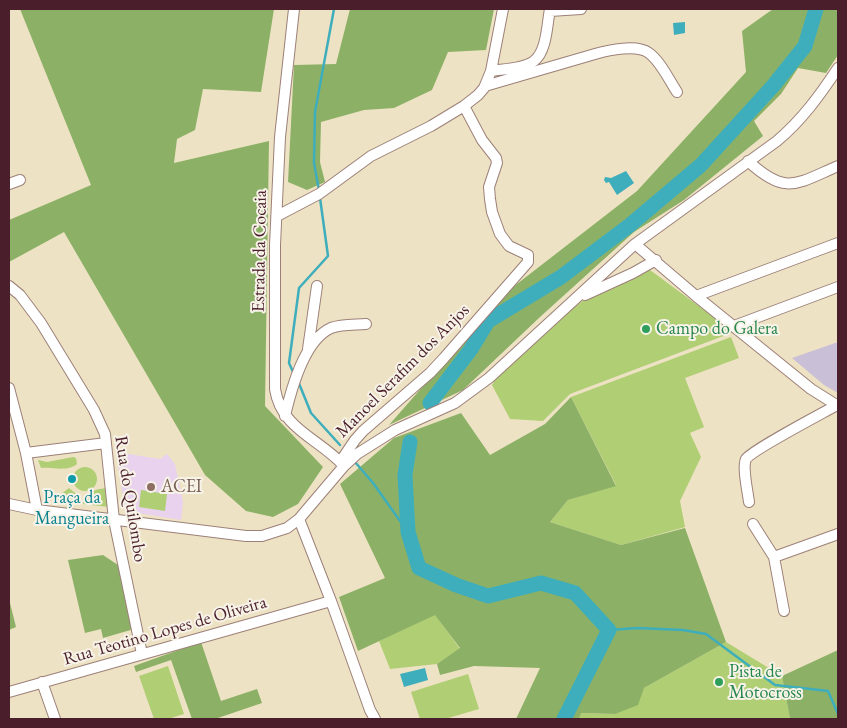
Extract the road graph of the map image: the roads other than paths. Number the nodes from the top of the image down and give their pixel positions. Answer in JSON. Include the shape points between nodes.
{"nodes":[{"id":1,"x":294,"y":9,"type":"edge"},
{"id":2,"x":503,"y":9,"type":"edge"},
{"id":3,"x":581,"y":9,"type":"edge"},
{"id":4,"x":550,"y":10,"type":"edge"},
{"id":5,"x":838,"y":68,"type":"edge"},
{"id":6,"x":491,"y":71,"type":"junction"},
{"id":7,"x":485,"y":86,"type":"junction"},
{"id":8,"x":677,"y":92,"type":"dead end"},
{"id":9,"x":464,"y":106,"type":"junction"},
{"id":10,"x":748,"y":161,"type":"junction"},
{"id":11,"x":838,"y":166,"type":"edge"},
{"id":12,"x":20,"y":180,"type":"dead end"},
{"id":13,"x":9,"y":184,"type":"edge"},
{"id":14,"x":277,"y":216,"type":"junction"},
{"id":15,"x":838,"y":243,"type":"edge"},
{"id":16,"x":635,"y":244,"type":"junction"},
{"id":17,"x":656,"y":260,"type":"junction"},
{"id":18,"x":9,"y":286,"type":"edge"},
{"id":19,"x":317,"y":286,"type":"dead end"},
{"id":20,"x":838,"y":287,"type":"edge"},
{"id":21,"x":696,"y":296,"type":"junction"},
{"id":22,"x":577,"y":298,"type":"junction"},
{"id":23,"x":366,"y":324,"type":"dead end"},
{"id":24,"x":734,"y":326,"type":"junction"},
{"id":25,"x":308,"y":353,"type":"junction"},
{"id":26,"x":9,"y":388,"type":"edge"},
{"id":27,"x":838,"y":405,"type":"edge"},
{"id":28,"x":285,"y":416,"type":"junction"},
{"id":29,"x":106,"y":443,"type":"junction"},
{"id":30,"x":26,"y":453,"type":"junction"},
{"id":31,"x":342,"y":464,"type":"junction"},
{"id":32,"x":749,"y":502,"type":"dead end"},
{"id":33,"x":9,"y":504,"type":"edge"},
{"id":34,"x":37,"y":510,"type":"junction"},
{"id":35,"x":299,"y":519,"type":"junction"},
{"id":36,"x":114,"y":520,"type":"junction"},
{"id":37,"x":753,"y":524,"type":"dead end"},
{"id":38,"x":838,"y":534,"type":"edge"},
{"id":39,"x":774,"y":557,"type":"junction"},
{"id":40,"x":331,"y":601,"type":"junction"},
{"id":41,"x":784,"y":611,"type":"dead end"},
{"id":42,"x":142,"y":654,"type":"junction"},
{"id":43,"x":42,"y":682,"type":"junction"},
{"id":44,"x":9,"y":692,"type":"edge"},
{"id":45,"x":55,"y":719,"type":"edge"},
{"id":46,"x":375,"y":719,"type":"edge"}],
"edges":[{"from":1,"to":14,"type":"street","name":"Estrada da Cocaia","via":[[280,138]]},
{"from":2,"to":6,"type":"street"},
{"from":3,"to":4,"type":"street"},
{"from":4,"to":6,"type":"street","via":[[540,55],[525,65]]},
{"from":5,"to":10,"type":"street","via":[[793,128]]},
{"from":6,"to":7,"type":"street"},
{"from":7,"to":8,"type":"street","via":[[611,50],[639,49],[650,54]]},
{"from":7,"to":9,"type":"street"},
{"from":9,"to":14,"type":"street","via":[[371,156],[319,194]]},
{"from":9,"to":31,"type":"street","name":"Manoel Serafim dos Anjos","via":[[496,158],[489,187],[492,212],[500,234],[509,246],[528,255],[528,262],[444,358],[363,431]]},
{"from":10,"to":11,"type":"street","via":[[771,180],[782,184],[803,181]]},
{"from":10,"to":16,"type":"street"},
{"from":12,"to":13,"type":"street"},
{"from":14,"to":28,"type":"street","name":"Estrada da Cocaia","via":[[275,389],[279,407]]},
{"from":15,"to":21,"type":"street"},
{"from":16,"to":17,"type":"street"},
{"from":16,"to":22,"type":"street"},
{"from":17,"to":21,"type":"street"},
{"from":17,"to":22,"type":"street"},
{"from":18,"to":29,"type":"street","name":"Rua do Quilombo","via":[[41,323],[94,410]]},
{"from":19,"to":25,"type":"street"},
{"from":20,"to":24,"type":"street"},
{"from":21,"to":24,"type":"street"},
{"from":22,"to":31,"type":"street","via":[[469,394],[395,430]]},
{"from":23,"to":25,"type":"street","via":[[331,328],[323,333]]},
{"from":24,"to":27,"type":"street","via":[[811,389]]},
{"from":25,"to":28,"type":"street","via":[[296,376]]},
{"from":26,"to":30,"type":"street"},
{"from":27,"to":32,"type":"street","via":[[750,455],[745,464]]},
{"from":28,"to":31,"type":"street","name":"Estrada da Cocaia"},
{"from":29,"to":30,"type":"street"},
{"from":29,"to":36,"type":"street","name":"Rua do Quilombo"},
{"from":30,"to":34,"type":"street"},
{"from":31,"to":35,"type":"street"},
{"from":33,"to":34,"type":"street"},
{"from":34,"to":36,"type":"street"},
{"from":35,"to":36,"type":"street","via":[[287,528],[262,536]]},
{"from":35,"to":40,"type":"street"},
{"from":36,"to":42,"type":"street","name":"Rua do Quilombo"},
{"from":37,"to":39,"type":"street"},
{"from":38,"to":39,"type":"street"},
{"from":39,"to":41,"type":"street"},
{"from":40,"to":42,"type":"street","name":"Rua Teotino Lopes de Oliveira"},
{"from":40,"to":46,"type":"street"},
{"from":42,"to":43,"type":"street","name":"Rua Teotino Lopes de Oliveira"},
{"from":43,"to":44,"type":"street","name":"Rua Teotino Lopes de Oliveira"},
{"from":43,"to":45,"type":"street"}]}
